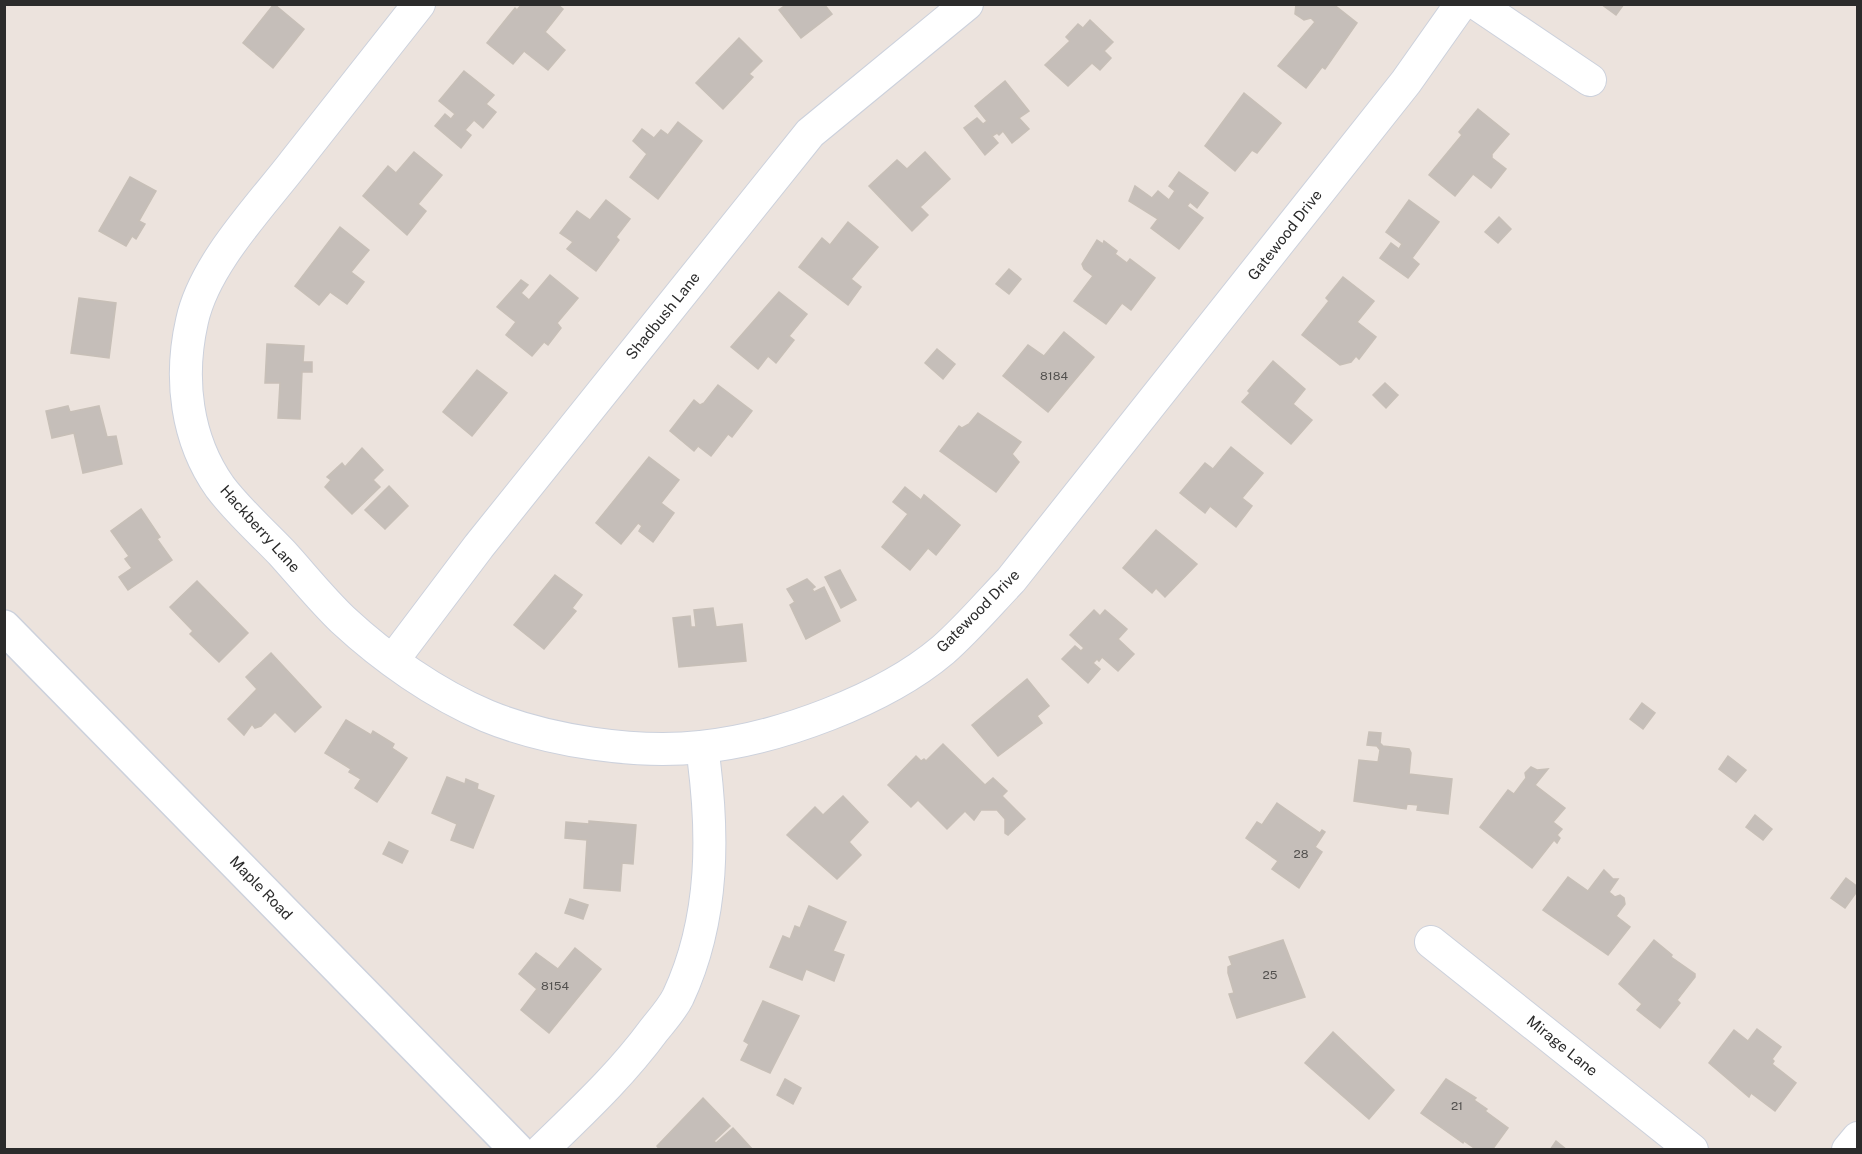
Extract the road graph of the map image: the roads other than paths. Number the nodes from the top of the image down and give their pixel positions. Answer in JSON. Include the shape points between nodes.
{"nodes":[{"id":1,"x":418,"y":4,"type":"edge"},
{"id":2,"x":967,"y":4,"type":"edge"},
{"id":3,"x":1461,"y":4,"type":"edge"},
{"id":4,"x":1477,"y":4,"type":"edge"},
{"id":5,"x":1590,"y":80,"type":"dead end"},
{"id":6,"x":4,"y":627,"type":"edge"},
{"id":7,"x":393,"y":660,"type":"junction"},
{"id":8,"x":702,"y":747,"type":"junction"},
{"id":9,"x":1431,"y":942,"type":"dead end"},
{"id":10,"x":1857,"y":1138,"type":"edge"},
{"id":11,"x":517,"y":1149,"type":"edge"},
{"id":12,"x":542,"y":1149,"type":"edge"},
{"id":13,"x":1692,"y":1149,"type":"edge"},
{"id":14,"x":1848,"y":1149,"type":"edge"}],
"edges":[{"from":1,"to":7,"type":"street","name":"Hackberry Lane","via":[[208,278],[192,319],[185,367],[188,410],[198,447],[220,487],[342,619]]},
{"from":2,"to":7,"type":"street","name":"Shadbush Lane","via":[[810,133],[486,537]]},
{"from":3,"to":8,"type":"street","name":"Gatewood Drive","via":[[1406,82],[1011,580],[943,650],[890,686],[804,725]]},
{"from":4,"to":5,"type":"street"},
{"from":6,"to":11,"type":"street","name":"Maple Road"},
{"from":7,"to":8,"type":"street","name":"Hackberry Lane","via":[[435,689],[487,716],[552,735],[630,747]]},
{"from":8,"to":12,"type":"street","via":[[711,869],[698,942],[677,999],[626,1068]]},
{"from":9,"to":13,"type":"street","name":"Mirage Lane"},
{"from":10,"to":14,"type":"street"}]}
